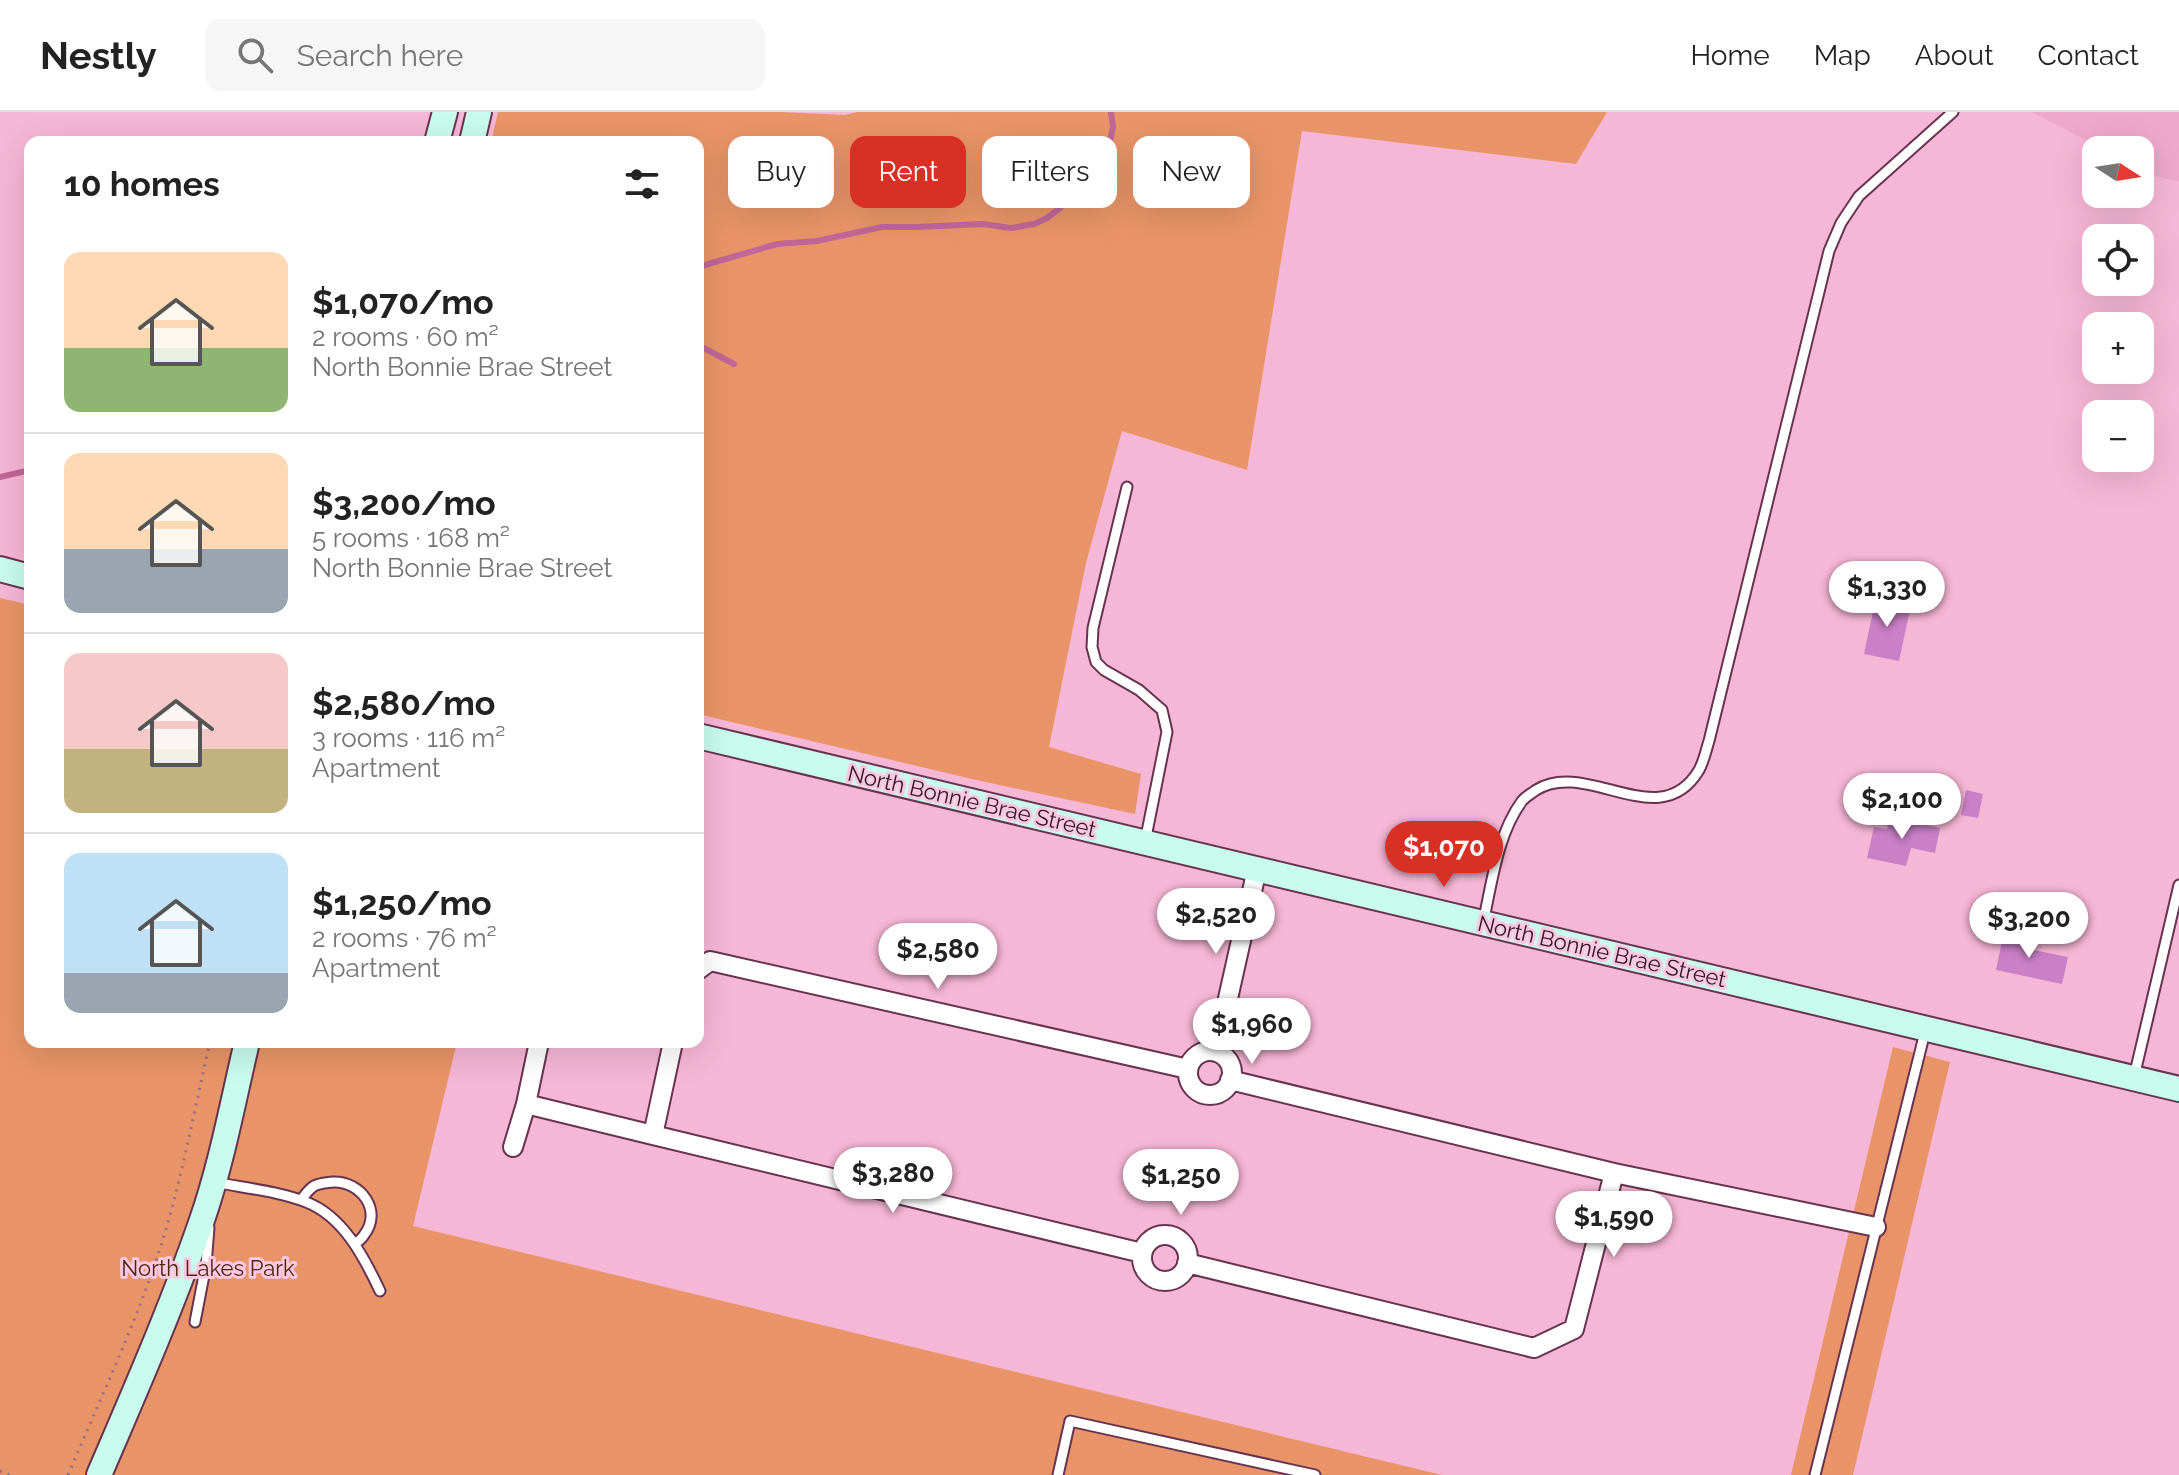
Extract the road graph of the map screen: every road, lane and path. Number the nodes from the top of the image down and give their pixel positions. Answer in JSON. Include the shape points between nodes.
{"nodes":[{"id":1,"x":445,"y":112,"type":"edge"},
{"id":2,"x":479,"y":112,"type":"edge"},
{"id":3,"x":1953,"y":112,"type":"edge"},
{"id":4,"x":439,"y":136,"type":"edge"},
{"id":5,"x":473,"y":136,"type":"edge"},
{"id":6,"x":1127,"y":487,"type":"dead end"},
{"id":7,"x":0,"y":569,"type":"edge"},
{"id":8,"x":24,"y":575,"type":"edge"},
{"id":9,"x":704,"y":737,"type":"edge"},
{"id":10,"x":1145,"y":842,"type":"junction"},
{"id":11,"x":1257,"y":869,"type":"junction"},
{"id":12,"x":2179,"y":885,"type":"edge"},
{"id":13,"x":1483,"y":923,"type":"junction"},
{"id":14,"x":704,"y":966,"type":"edge"},
{"id":15,"x":1926,"y":1028,"type":"junction"},
{"id":16,"x":209,"y":1048,"type":"edge"},
{"id":17,"x":246,"y":1048,"type":"edge"},
{"id":18,"x":538,"y":1048,"type":"edge"},
{"id":19,"x":672,"y":1048,"type":"edge"},
{"id":20,"x":1216,"y":1052,"type":"junction"},
{"id":21,"x":1188,"y":1069,"type":"junction"},
{"id":22,"x":2134,"y":1078,"type":"junction"},
{"id":23,"x":1230,"y":1080,"type":"junction"},
{"id":24,"x":2179,"y":1089,"type":"edge"},
{"id":25,"x":526,"y":1104,"type":"junction"},
{"id":26,"x":653,"y":1135,"type":"junction"},
{"id":27,"x":513,"y":1147,"type":"dead end"},
{"id":28,"x":1614,"y":1173,"type":"junction"},
{"id":29,"x":213,"y":1182,"type":"junction"},
{"id":30,"x":301,"y":1200,"type":"junction"},
{"id":31,"x":1876,"y":1227,"type":"junction"},
{"id":32,"x":355,"y":1244,"type":"junction"},
{"id":33,"x":1142,"y":1253,"type":"junction"},
{"id":34,"x":1187,"y":1263,"type":"junction"},
{"id":35,"x":380,"y":1291,"type":"dead end"},
{"id":36,"x":195,"y":1322,"type":"dead end"},
{"id":37,"x":0,"y":1471,"type":"edge"},
{"id":38,"x":10,"y":1475,"type":"edge"},
{"id":39,"x":68,"y":1475,"type":"edge"},
{"id":40,"x":99,"y":1475,"type":"edge"},
{"id":41,"x":1058,"y":1475,"type":"edge"},
{"id":42,"x":1315,"y":1475,"type":"edge"},
{"id":43,"x":1815,"y":1475,"type":"edge"}],
"edges":[{"from":1,"to":4,"type":"main road"},
{"from":2,"to":5,"type":"main road"},
{"from":3,"to":13,"type":"lane","via":[[1859,196],[1829,251],[1700,768],[1686,787],[1666,797],[1646,798],[1569,780],[1546,784],[1524,798],[1509,821]]},
{"from":6,"to":10,"type":"lane","via":[[1092,647],[1104,670],[1162,710],[1167,732]]},
{"from":7,"to":8,"type":"main road"},
{"from":9,"to":10,"type":"main road","name":"North Bonnie Brae Street"},
{"from":10,"to":11,"type":"main road","name":"North Bonnie Brae Street"},
{"from":11,"to":13,"type":"main road","name":"North Bonnie Brae Street"},
{"from":11,"to":20,"type":"street"},
{"from":12,"to":22,"type":"lane"},
{"from":13,"to":15,"type":"main road","name":"North Bonnie Brae Street"},
{"from":14,"to":21,"type":"street","via":[[710,961]]},
{"from":15,"to":22,"type":"main road","name":"North Bonnie Brae Street"},
{"from":15,"to":31,"type":"lane"},
{"from":16,"to":39,"type":"path","via":[[157,1260]]},
{"from":17,"to":29,"type":"main road"},
{"from":18,"to":25,"type":"street"},
{"from":19,"to":26,"type":"street"},
{"from":20,"to":21,"type":"street","via":[[1196,1056]]},
{"from":20,"to":23,"type":"street","via":[[1228,1060]]},
{"from":21,"to":23,"type":"street","via":[[1190,1084],[1201,1094],[1222,1091]]},
{"from":22,"to":24,"type":"main road","name":"North Bonnie Brae Street"},
{"from":23,"to":28,"type":"street"},
{"from":25,"to":26,"type":"street"},
{"from":25,"to":27,"type":"street"},
{"from":26,"to":33,"type":"street"},
{"from":28,"to":31,"type":"street"},
{"from":28,"to":34,"type":"street","via":[[1574,1329],[1534,1348]]},
{"from":29,"to":30,"type":"lane"},
{"from":29,"to":36,"type":"lane"},
{"from":29,"to":40,"type":"main road","via":[[165,1321]]},
{"from":30,"to":32,"type":"lane","via":[[330,1216]]},
{"from":30,"to":32,"type":"lane","via":[[310,1188],[336,1182],[366,1196],[371,1213],[367,1233]]},
{"from":31,"to":43,"type":"lane"},
{"from":32,"to":35,"type":"lane"},
{"from":33,"to":34,"type":"street","via":[[1144,1269],[1156,1279],[1172,1280]]},
{"from":33,"to":34,"type":"street","via":[[1156,1237],[1170,1235],[1182,1243]]},
{"from":37,"to":38,"type":"path"},
{"from":41,"to":42,"type":"lane","via":[[1070,1421]]}]}
